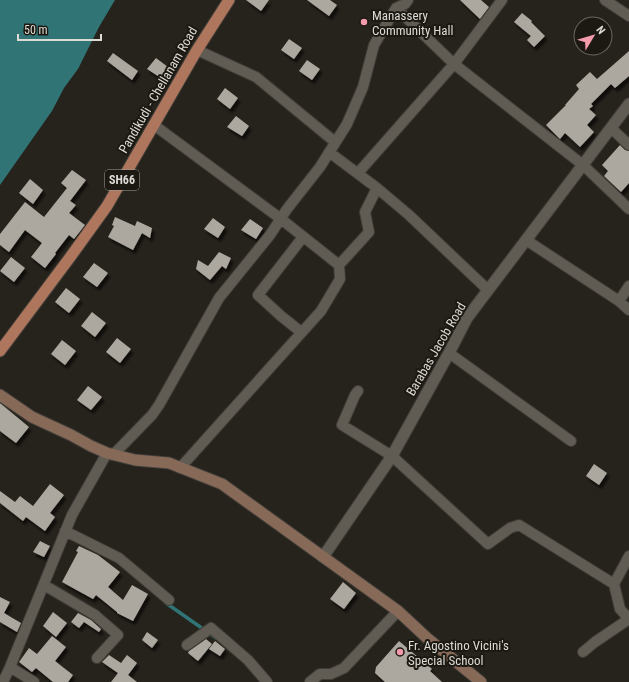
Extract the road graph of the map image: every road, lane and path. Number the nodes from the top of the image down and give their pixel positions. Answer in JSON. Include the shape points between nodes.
{"nodes":[{"id":1,"x":229,"y":0,"type":"edge"},
{"id":2,"x":408,"y":0,"type":"edge"},
{"id":3,"x":502,"y":0,"type":"edge"},
{"id":4,"x":605,"y":0,"type":"edge"},
{"id":5,"x":396,"y":8,"type":"junction"},
{"id":6,"x":629,"y":16,"type":"edge"},
{"id":7,"x":197,"y":50,"type":"junction"},
{"id":8,"x":454,"y":64,"type":"junction"},
{"id":9,"x":629,"y":104,"type":"edge"},
{"id":10,"x":154,"y":125,"type":"junction"},
{"id":11,"x":611,"y":128,"type":"junction"},
{"id":12,"x":335,"y":142,"type":"junction"},
{"id":13,"x":629,"y":145,"type":"edge"},
{"id":14,"x":329,"y":152,"type":"junction"},
{"id":15,"x":583,"y":164,"type":"junction"},
{"id":16,"x":358,"y":173,"type":"junction"},
{"id":17,"x":377,"y":188,"type":"junction"},
{"id":18,"x":629,"y":209,"type":"edge"},
{"id":19,"x":281,"y":219,"type":"junction"},
{"id":20,"x":303,"y":237,"type":"junction"},
{"id":21,"x":526,"y":240,"type":"junction"},
{"id":22,"x":339,"y":265,"type":"junction"},
{"id":23,"x":629,"y":286,"type":"edge"},
{"id":24,"x":488,"y":290,"type":"junction"},
{"id":25,"x":619,"y":301,"type":"junction"},
{"id":26,"x":629,"y":310,"type":"edge"},
{"id":27,"x":301,"y":332,"type":"junction"},
{"id":28,"x":0,"y":351,"type":"edge"},
{"id":29,"x":449,"y":353,"type":"junction"},
{"id":30,"x":358,"y":391,"type":"dead end"},
{"id":31,"x":0,"y":395,"type":"edge"},
{"id":32,"x":571,"y":441,"type":"dead end"},
{"id":33,"x":110,"y":454,"type":"junction"},
{"id":34,"x":392,"y":456,"type":"junction"},
{"id":35,"x":180,"y":468,"type":"junction"},
{"id":36,"x":65,"y":531,"type":"junction"},
{"id":37,"x":629,"y":556,"type":"edge"},
{"id":38,"x":323,"y":557,"type":"junction"},
{"id":39,"x":614,"y":584,"type":"junction"},
{"id":40,"x":44,"y":585,"type":"junction"},
{"id":41,"x":169,"y":600,"type":"dead end"},
{"id":42,"x":398,"y":611,"type":"junction"},
{"id":43,"x":629,"y":619,"type":"edge"},
{"id":44,"x":187,"y":645,"type":"dead end"},
{"id":45,"x":583,"y":652,"type":"dead end"},
{"id":46,"x":97,"y":658,"type":"dead end"},
{"id":47,"x":10,"y":667,"type":"junction"},
{"id":48,"x":3,"y":682,"type":"edge"},
{"id":49,"x":34,"y":682,"type":"edge"},
{"id":50,"x":267,"y":682,"type":"edge"},
{"id":51,"x":310,"y":682,"type":"edge"},
{"id":52,"x":481,"y":682,"type":"edge"}],
"edges":[{"from":1,"to":7,"type":"main road","name":"Pandikudi - Chellanam Road","number":"SH66"},
{"from":2,"to":5,"type":"street"},
{"from":3,"to":8,"type":"street"},
{"from":4,"to":6,"type":"street"},
{"from":5,"to":8,"type":"street"},
{"from":5,"to":12,"type":"street","via":[[374,45],[363,87],[347,124]]},
{"from":7,"to":10,"type":"main road","name":"Pandikudi - Chellanam Road","number":"SH66"},
{"from":7,"to":12,"type":"street","via":[[256,77]]},
{"from":8,"to":15,"type":"street"},
{"from":8,"to":16,"type":"street"},
{"from":9,"to":11,"type":"street","name":"Barabas Jacob Road"},
{"from":10,"to":19,"type":"street"},
{"from":10,"to":28,"type":"main road","name":"Pandikudi - Chellanam Road","number":"SH66","via":[[107,206]]},
{"from":11,"to":13,"type":"street"},
{"from":11,"to":15,"type":"street","name":"Barabas Jacob Road"},
{"from":12,"to":14,"type":"street"},
{"from":14,"to":16,"type":"street"},
{"from":14,"to":19,"type":"street"},
{"from":15,"to":18,"type":"street"},
{"from":15,"to":21,"type":"street","name":"Barabas Jacob Road"},
{"from":16,"to":17,"type":"street"},
{"from":17,"to":22,"type":"street","via":[[365,212],[369,232]]},
{"from":17,"to":24,"type":"street"},
{"from":19,"to":20,"type":"street"},
{"from":19,"to":33,"type":"street","via":[[219,298],[152,415]]},
{"from":20,"to":22,"type":"street"},
{"from":20,"to":27,"type":"street","via":[[258,295]]},
{"from":21,"to":24,"type":"street","name":"Barabas Jacob Road"},
{"from":21,"to":25,"type":"street"},
{"from":22,"to":27,"type":"street","via":[[340,279],[321,311]]},
{"from":23,"to":25,"type":"street"},
{"from":24,"to":29,"type":"street","name":"Barabas Jacob Road","via":[[467,318]]},
{"from":25,"to":26,"type":"street"},
{"from":27,"to":35,"type":"street"},
{"from":29,"to":32,"type":"street"},
{"from":29,"to":34,"type":"street","name":"Barabas Jacob Road"},
{"from":30,"to":34,"type":"street","via":[[342,425]]},
{"from":31,"to":33,"type":"main road","via":[[32,417]]},
{"from":33,"to":35,"type":"main road","via":[[135,460],[169,463]]},
{"from":33,"to":36,"type":"street","via":[[72,515]]},
{"from":34,"to":38,"type":"street","name":"Barabas Jacob Road"},
{"from":34,"to":39,"type":"street","via":[[488,544],[510,528],[519,526]]},
{"from":35,"to":38,"type":"main road","via":[[222,484]]},
{"from":36,"to":40,"type":"street"},
{"from":36,"to":41,"type":"street","via":[[119,558]]},
{"from":37,"to":39,"type":"street"},
{"from":38,"to":42,"type":"main road"},
{"from":39,"to":43,"type":"street","via":[[620,609]]},
{"from":40,"to":46,"type":"street","via":[[95,615],[118,635]]},
{"from":40,"to":47,"type":"street"},
{"from":42,"to":51,"type":"street","via":[[344,668],[331,674],[320,674]]},
{"from":42,"to":52,"type":"main road"},
{"from":43,"to":45,"type":"street"},
{"from":44,"to":50,"type":"street","via":[[211,628],[248,660]]},
{"from":47,"to":48,"type":"street"},
{"from":47,"to":49,"type":"street"}]}
